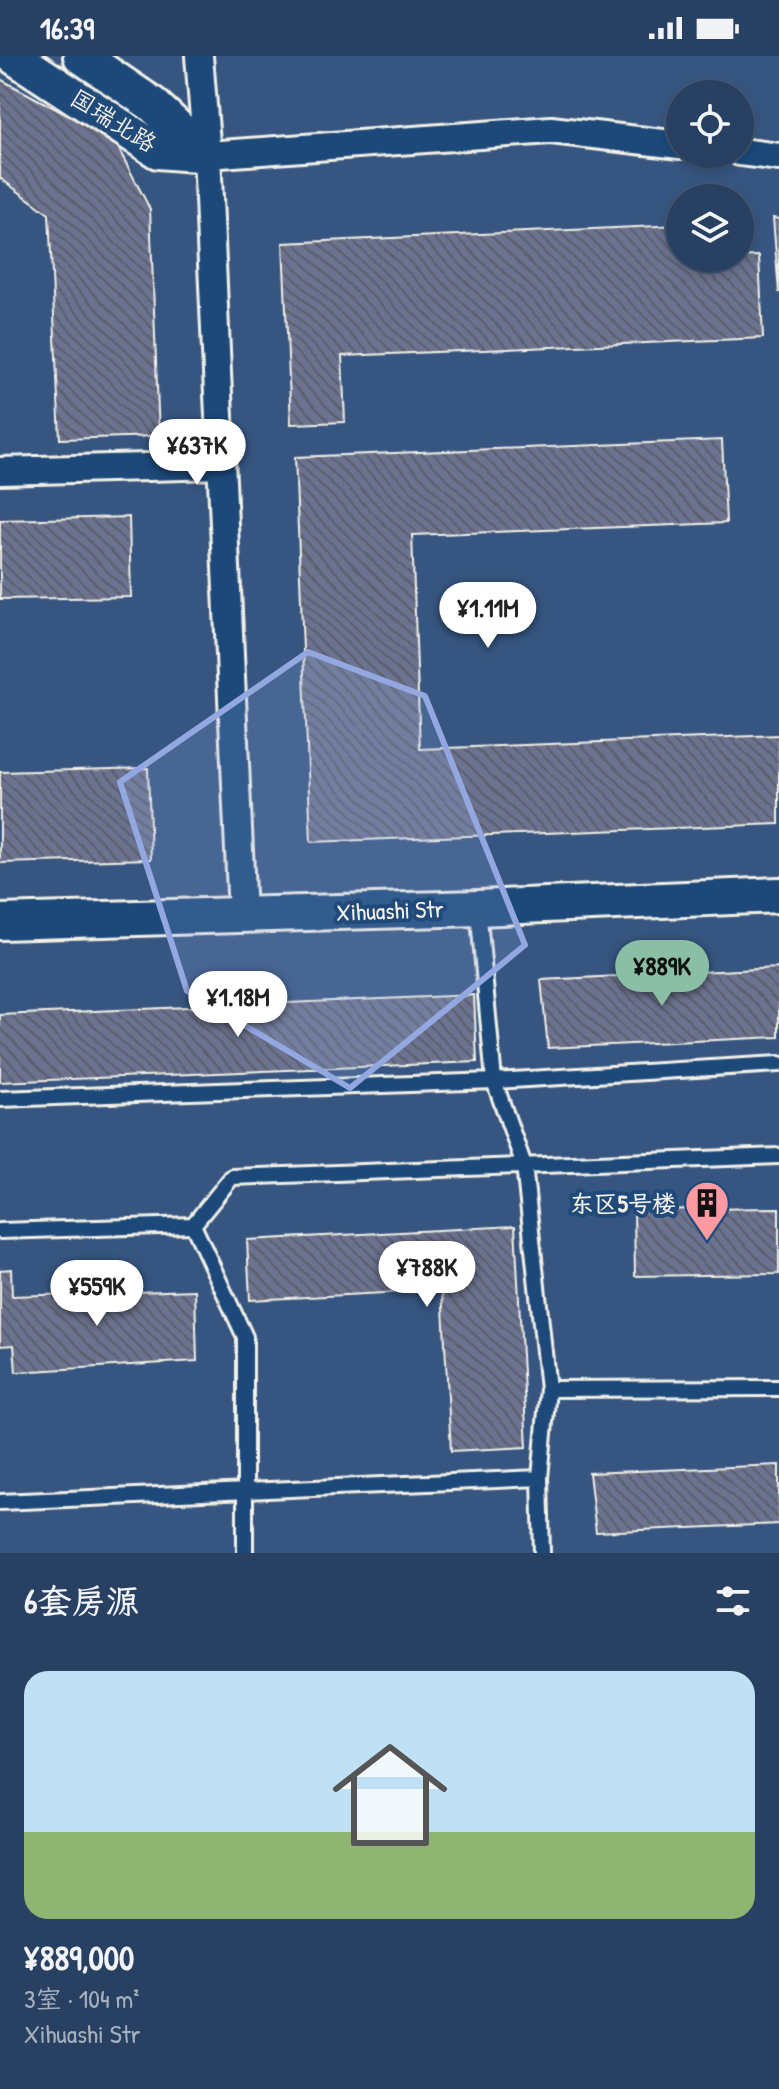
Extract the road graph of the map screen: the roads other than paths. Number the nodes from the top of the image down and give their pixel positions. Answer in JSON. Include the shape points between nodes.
{"nodes":[{"id":1,"x":13,"y":56,"type":"edge"},
{"id":2,"x":81,"y":56,"type":"edge"},
{"id":3,"x":199,"y":56,"type":"edge"},
{"id":4,"x":666,"y":143,"type":"edge"},
{"id":5,"x":754,"y":154,"type":"edge"},
{"id":6,"x":207,"y":155,"type":"junction"},
{"id":7,"x":779,"y":157,"type":"edge"},
{"id":8,"x":221,"y":465,"type":"junction"},
{"id":9,"x":0,"y":471,"type":"edge"},
{"id":10,"x":779,"y":895,"type":"edge"},
{"id":11,"x":478,"y":908,"type":"junction"},
{"id":12,"x":242,"y":915,"type":"junction"},
{"id":13,"x":0,"y":922,"type":"edge"},
{"id":14,"x":779,"y":1064,"type":"edge"},
{"id":15,"x":494,"y":1081,"type":"junction"},
{"id":16,"x":0,"y":1099,"type":"edge"},
{"id":17,"x":779,"y":1156,"type":"edge"},
{"id":18,"x":524,"y":1165,"type":"junction"},
{"id":19,"x":193,"y":1225,"type":"junction"},
{"id":20,"x":0,"y":1231,"type":"edge"},
{"id":21,"x":779,"y":1388,"type":"edge"},
{"id":22,"x":548,"y":1389,"type":"junction"},
{"id":23,"x":540,"y":1478,"type":"junction"},
{"id":24,"x":246,"y":1493,"type":"junction"},
{"id":25,"x":0,"y":1502,"type":"edge"},
{"id":26,"x":245,"y":1553,"type":"edge"},
{"id":27,"x":542,"y":1553,"type":"edge"}],
"edges":[{"from":1,"to":6,"type":"street","name":"国瑞北路","via":[[158,151]]},
{"from":2,"to":6,"type":"street","name":"国瑞北路","via":[[152,104]]},
{"from":3,"to":6,"type":"street"},
{"from":4,"to":6,"type":"street","via":[[551,130]]},
{"from":5,"to":7,"type":"street"},
{"from":6,"to":8,"type":"street"},
{"from":8,"to":9,"type":"street"},
{"from":8,"to":12,"type":"street"},
{"from":10,"to":11,"type":"street","name":"Xihuashi Str"},
{"from":11,"to":12,"type":"street","name":"Xihuashi Str"},
{"from":11,"to":15,"type":"lane"},
{"from":12,"to":13,"type":"street","name":"Xihuashi Str"},
{"from":14,"to":15,"type":"lane"},
{"from":15,"to":16,"type":"lane"},
{"from":15,"to":18,"type":"lane"},
{"from":17,"to":18,"type":"lane"},
{"from":18,"to":19,"type":"lane","via":[[232,1177]]},
{"from":18,"to":22,"type":"lane"},
{"from":19,"to":20,"type":"lane"},
{"from":19,"to":24,"type":"lane","via":[[245,1337]]},
{"from":21,"to":22,"type":"lane"},
{"from":22,"to":23,"type":"lane"},
{"from":23,"to":24,"type":"lane"},
{"from":23,"to":27,"type":"lane"},
{"from":24,"to":25,"type":"lane"},
{"from":24,"to":26,"type":"lane"}]}
